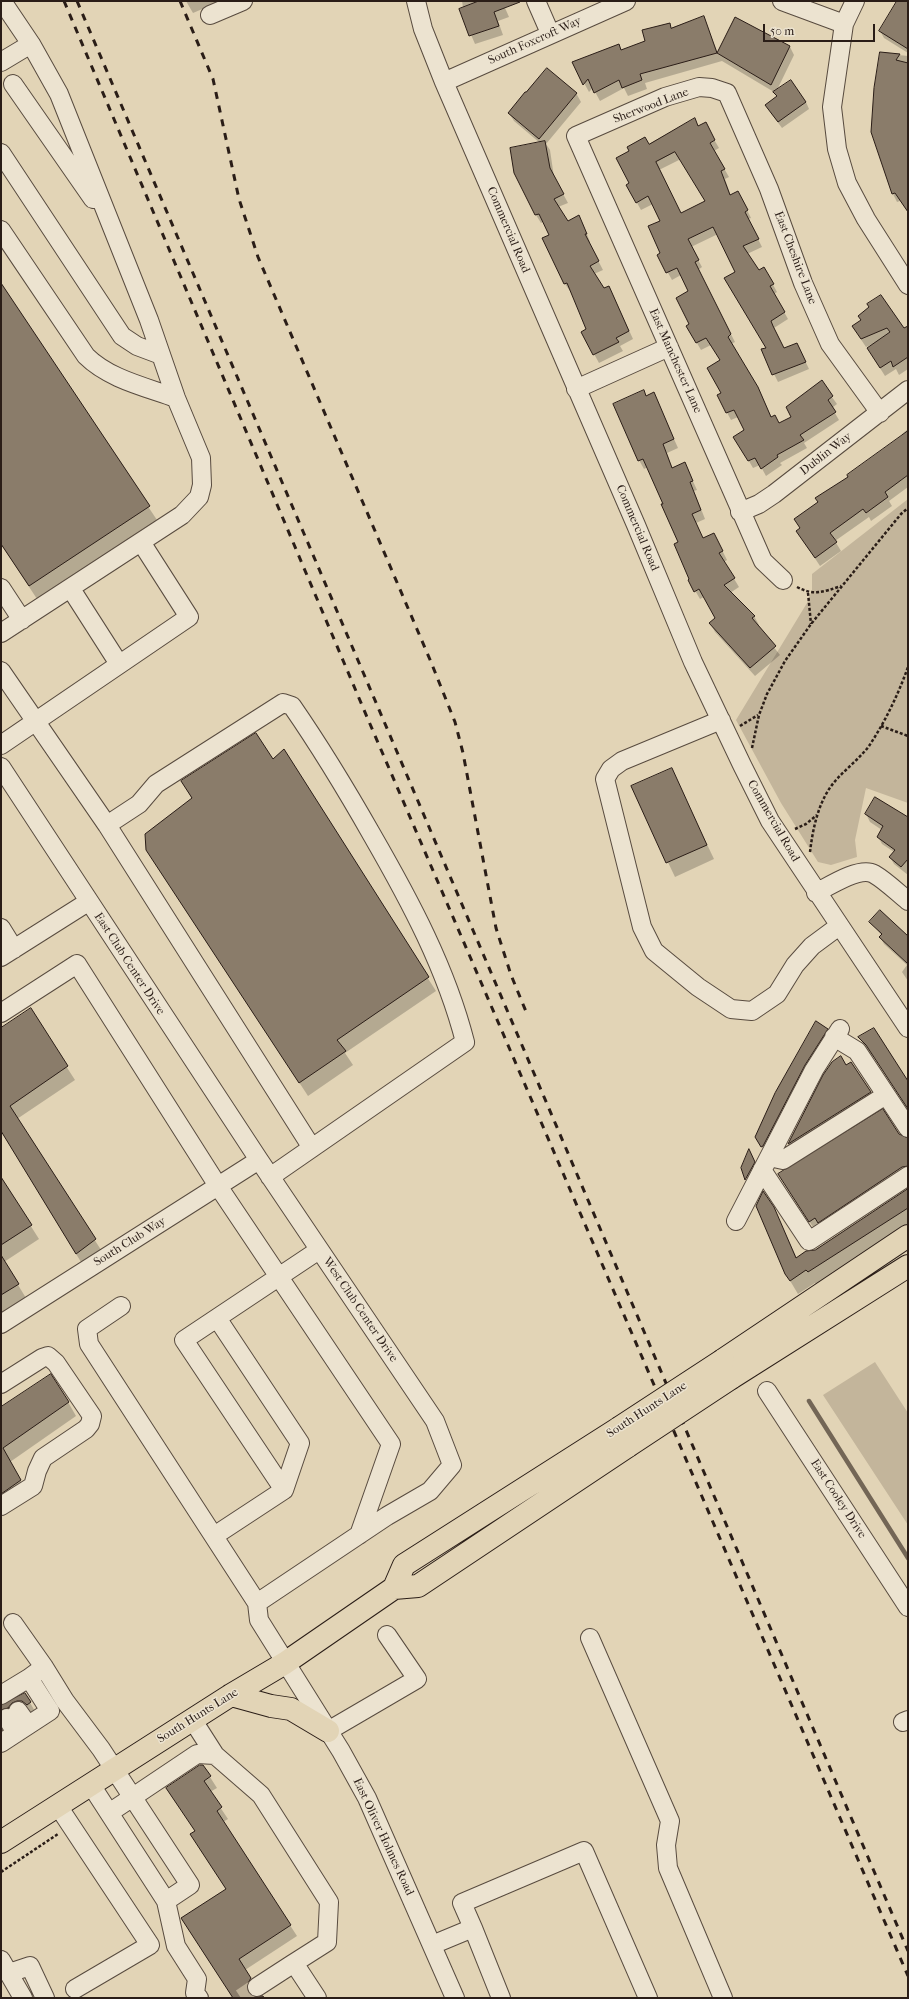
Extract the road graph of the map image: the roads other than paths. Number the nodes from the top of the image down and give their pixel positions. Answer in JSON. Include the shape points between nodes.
{"nodes":[{"id":1,"x":2,"y":1,"type":"edge"},
{"id":2,"x":244,"y":1,"type":"edge"},
{"id":3,"x":416,"y":1,"type":"edge"},
{"id":4,"x":536,"y":1,"type":"edge"},
{"id":5,"x":626,"y":1,"type":"edge"},
{"id":6,"x":782,"y":1,"type":"edge"},
{"id":7,"x":855,"y":1,"type":"edge"},
{"id":8,"x":210,"y":15,"type":"dead end"},
{"id":9,"x":844,"y":24,"type":"junction"},
{"id":10,"x":550,"y":33,"type":"junction"},
{"id":11,"x":31,"y":44,"type":"junction"},
{"id":12,"x":1,"y":62,"type":"edge"},
{"id":13,"x":1,"y":66,"type":"edge"},
{"id":14,"x":444,"y":82,"type":"junction"},
{"id":15,"x":7,"y":88,"type":"edge"},
{"id":16,"x":727,"y":93,"type":"joint"},
{"id":17,"x":576,"y":136,"type":"joint"},
{"id":18,"x":1,"y":152,"type":"edge"},
{"id":19,"x":109,"y":222,"type":"junction"},
{"id":20,"x":1,"y":230,"type":"edge"},
{"id":21,"x":908,"y":285,"type":"edge"},
{"id":22,"x":669,"y":347,"type":"junction"},
{"id":23,"x":161,"y":356,"type":"junction"},
{"id":24,"x":576,"y":389,"type":"junction"},
{"id":25,"x":908,"y":390,"type":"edge"},
{"id":26,"x":176,"y":398,"type":"junction"},
{"id":27,"x":880,"y":413,"type":"junction"},
{"id":28,"x":740,"y":512,"type":"junction"},
{"id":29,"x":141,"y":542,"type":"junction"},
{"id":30,"x":783,"y":580,"type":"road end"},
{"id":31,"x":1,"y":588,"type":"edge"},
{"id":32,"x":71,"y":589,"type":"junction"},
{"id":33,"x":22,"y":620,"type":"junction"},
{"id":34,"x":1,"y":633,"type":"edge"},
{"id":35,"x":119,"y":664,"type":"junction"},
{"id":36,"x":1,"y":671,"type":"edge"},
{"id":37,"x":35,"y":720,"type":"junction"},
{"id":38,"x":721,"y":720,"type":"junction"},
{"id":39,"x":1,"y":745,"type":"edge"},
{"id":40,"x":1,"y":767,"type":"edge"},
{"id":41,"x":107,"y":825,"type":"junction"},
{"id":42,"x":816,"y":893,"type":"junction"},
{"id":43,"x":908,"y":901,"type":"edge"},
{"id":44,"x":88,"y":902,"type":"junction"},
{"id":45,"x":839,"y":926,"type":"junction"},
{"id":46,"x":1,"y":928,"type":"edge"},
{"id":47,"x":8,"y":953,"type":"edge"},
{"id":48,"x":1,"y":1013,"type":"edge"},
{"id":49,"x":908,"y":1028,"type":"edge"},
{"id":50,"x":886,"y":1094,"type":"junction"},
{"id":51,"x":908,"y":1128,"type":"edge"},
{"id":52,"x":312,"y":1148,"type":"junction"},
{"id":53,"x":259,"y":1160,"type":"junction"},
{"id":54,"x":766,"y":1163,"type":"junction"},
{"id":55,"x":908,"y":1176,"type":"edge"},
{"id":56,"x":270,"y":1177,"type":"junction"},
{"id":57,"x":218,"y":1186,"type":"junction"},
{"id":58,"x":736,"y":1221,"type":"dead end"},
{"id":59,"x":908,"y":1236,"type":"edge"},
{"id":60,"x":319,"y":1250,"type":"junction"},
{"id":61,"x":908,"y":1266,"type":"edge"},
{"id":62,"x":280,"y":1277,"type":"junction"},
{"id":63,"x":121,"y":1306,"type":"dead end"},
{"id":64,"x":216,"y":1318,"type":"junction"},
{"id":65,"x":1,"y":1324,"type":"edge"},
{"id":66,"x":727,"y":1369,"type":"junction"},
{"id":67,"x":1,"y":1384,"type":"edge"},
{"id":68,"x":767,"y":1391,"type":"dead end"},
{"id":69,"x":284,"y":1490,"type":"junction"},
{"id":70,"x":1,"y":1506,"type":"edge"},
{"id":71,"x":359,"y":1535,"type":"junction"},
{"id":72,"x":214,"y":1536,"type":"junction"},
{"id":73,"x":257,"y":1603,"type":"junction"},
{"id":74,"x":908,"y":1607,"type":"edge"},
{"id":75,"x":13,"y":1624,"type":"dead end"},
{"id":76,"x":387,"y":1635,"type":"dead end"},
{"id":77,"x":590,"y":1638,"type":"dead end"},
{"id":78,"x":285,"y":1663,"type":"junction"},
{"id":79,"x":44,"y":1668,"type":"junction"},
{"id":80,"x":29,"y":1678,"type":"junction"},
{"id":81,"x":231,"y":1695,"type":"junction"},
{"id":82,"x":65,"y":1701,"type":"junction"},
{"id":83,"x":8,"y":1703,"type":"edge"},
{"id":84,"x":50,"y":1711,"type":"junction"},
{"id":85,"x":192,"y":1719,"type":"junction"},
{"id":86,"x":328,"y":1731,"type":"junction"},
{"id":87,"x":10,"y":1735,"type":"edge"},
{"id":88,"x":215,"y":1755,"type":"junction"},
{"id":89,"x":114,"y":1770,"type":"junction"},
{"id":90,"x":91,"y":1785,"type":"junction"},
{"id":91,"x":132,"y":1799,"type":"junction"},
{"id":92,"x":58,"y":1806,"type":"junction"},
{"id":93,"x":110,"y":1814,"type":"junction"},
{"id":94,"x":1,"y":1842,"type":"edge"},
{"id":95,"x":166,"y":1901,"type":"junction"},
{"id":96,"x":473,"y":1928,"type":"junction"},
{"id":97,"x":432,"y":1945,"type":"junction"},
{"id":98,"x":294,"y":1963,"type":"junction"},
{"id":99,"x":5,"y":1967,"type":"edge"},
{"id":100,"x":257,"y":1987,"type":"tunnel mouth"},
{"id":101,"x":75,"y":1989,"type":"dead end"},
{"id":102,"x":23,"y":1998,"type":"edge"},
{"id":103,"x":45,"y":1998,"type":"edge"},
{"id":104,"x":199,"y":1998,"type":"edge"},
{"id":105,"x":317,"y":1998,"type":"edge"},
{"id":106,"x":455,"y":1998,"type":"edge"},
{"id":107,"x":502,"y":1998,"type":"edge"},
{"id":108,"x":648,"y":1998,"type":"edge"},
{"id":109,"x":723,"y":1998,"type":"edge"}],
"edges":[{"from":1,"to":11,"type":"street"},
{"from":2,"to":8,"type":"street"},
{"from":3,"to":14,"type":"street","name":"Commercial Road","via":[[423,29]]},
{"from":4,"to":10,"type":"street"},
{"from":5,"to":10,"type":"street","name":"South Foxcroft Way"},
{"from":6,"to":9,"type":"street"},
{"from":7,"to":9,"type":"street"},
{"from":9,"to":21,"type":"street","via":[[832,107],[837,149],[847,183],[866,219]]},
{"from":10,"to":14,"type":"street","name":"South Foxcroft Way"},
{"from":11,"to":12,"type":"street"},
{"from":11,"to":19,"type":"street","via":[[59,94]]},
{"from":13,"to":15,"type":"street"},
{"from":14,"to":24,"type":"street","name":"Commercial Road"},
{"from":15,"to":19,"type":"street"},
{"from":16,"to":17,"type":"street","name":"Sherwood Lane","via":[[698,87],[665,97]]},
{"from":16,"to":27,"type":"street","name":"East Cheshire Lane","via":[[769,189],[803,283],[830,344]]},
{"from":17,"to":22,"type":"street","name":"East Manchester Lane"},
{"from":18,"to":23,"type":"street","via":[[122,336],[137,346]]},
{"from":19,"to":23,"type":"street"},
{"from":20,"to":26,"type":"street","via":[[86,356],[96,366]]},
{"from":22,"to":24,"type":"street"},
{"from":22,"to":28,"type":"street","name":"East Manchester Lane"},
{"from":23,"to":26,"type":"street"},
{"from":24,"to":38,"type":"street","name":"Commercial Road","via":[[693,662]]},
{"from":25,"to":27,"type":"street","name":"Dublin Way"},
{"from":26,"to":29,"type":"street","via":[[201,458],[202,485],[199,497],[182,515]]},
{"from":27,"to":28,"type":"street","name":"Dublin Way","via":[[774,494]]},
{"from":28,"to":30,"type":"street","name":"East Manchester Lane","via":[[763,561]]},
{"from":29,"to":32,"type":"street"},
{"from":29,"to":35,"type":"street","via":[[189,617]]},
{"from":31,"to":33,"type":"street"},
{"from":32,"to":33,"type":"street"},
{"from":32,"to":35,"type":"street"},
{"from":33,"to":34,"type":"street"},
{"from":35,"to":37,"type":"street"},
{"from":36,"to":37,"type":"street"},
{"from":37,"to":39,"type":"street"},
{"from":37,"to":41,"type":"street"},
{"from":38,"to":42,"type":"street","name":"Commercial Road","via":[[770,821]]},
{"from":38,"to":45,"type":"street","via":[[622,761],[611,769],[605,779],[642,927],[654,951],[698,987],[731,1009],[752,1011],[777,994],[795,965],[812,946]]},
{"from":40,"to":44,"type":"street","name":"East Club Center Drive"},
{"from":41,"to":52,"type":"street"},
{"from":41,"to":52,"type":"street","via":[[139,804],[156,784],[283,703],[292,706],[326,756],[405,892],[455,1005],[465,1042]]},
{"from":42,"to":43,"type":"street","via":[[854,874],[872,873]]},
{"from":42,"to":45,"type":"street","name":"Commercial Road"},
{"from":44,"to":47,"type":"street"},
{"from":44,"to":53,"type":"street","name":"East Club Center Drive"},
{"from":45,"to":49,"type":"street","name":"Commercial Road"},
{"from":46,"to":47,"type":"street"},
{"from":48,"to":57,"type":"street","via":[[76,964]]},
{"from":50,"to":51,"type":"street"},
{"from":50,"to":54,"type":"street","via":[[783,1160]]},
{"from":50,"to":54,"type":"street","via":[[857,1050],[837,1033],[814,1070]]},
{"from":52,"to":56,"type":"street"},
{"from":53,"to":56,"type":"street","name":"West Club Center Drive"},
{"from":53,"to":57,"type":"street","name":"South Club Way"},
{"from":54,"to":55,"type":"street","via":[[809,1240]]},
{"from":54,"to":58,"type":"street"},
{"from":56,"to":60,"type":"street","name":"West Club Center Drive"},
{"from":57,"to":62,"type":"street"},
{"from":57,"to":65,"type":"street","name":"South Club Way"},
{"from":59,"to":66,"type":"main road","name":"South Hunts Lane"},
{"from":60,"to":62,"type":"street"},
{"from":60,"to":71,"type":"street","name":"West Club Center Drive","via":[[435,1421],[452,1465],[430,1491]]},
{"from":61,"to":66,"type":"main road","name":"South Hunts Lane"},
{"from":62,"to":64,"type":"street"},
{"from":62,"to":71,"type":"street","via":[[391,1444]]},
{"from":63,"to":72,"type":"street","via":[[87,1329],[89,1344]]},
{"from":64,"to":69,"type":"street","via":[[300,1443]]},
{"from":64,"to":69,"type":"street","via":[[184,1340]]},
{"from":66,"to":78,"type":"main road","name":"South Hunts Lane","bridge":true,"via":[[624,1437],[404,1565],[394,1588]]},
{"from":67,"to":70,"type":"street","via":[[48,1356],[56,1363],[92,1416],[86,1429],[43,1458],[33,1486]]},
{"from":68,"to":74,"type":"street","name":"East Cooley Drive"},
{"from":69,"to":72,"type":"street"},
{"from":71,"to":73,"type":"street"},
{"from":72,"to":73,"type":"street"},
{"from":73,"to":78,"type":"street","name":"East Oliver Holmes Road","via":[[259,1620]]},
{"from":75,"to":79,"type":"street"},
{"from":76,"to":86,"type":"street","via":[[417,1679]]},
{"from":77,"to":109,"type":"street","via":[[670,1821],[666,1846],[668,1868]]},
{"from":78,"to":81,"type":"main road","name":"South Hunts Lane"},
{"from":78,"to":86,"type":"street","name":"East Oliver Holmes Road"},
{"from":79,"to":80,"type":"street"},
{"from":79,"to":82,"type":"street"},
{"from":80,"to":83,"type":"street"},
{"from":80,"to":84,"type":"street"},
{"from":81,"to":85,"type":"main road","name":"South Hunts Lane"},
{"from":81,"to":86,"type":"main road","via":[[291,1709]]},
{"from":82,"to":84,"type":"street"},
{"from":82,"to":89,"type":"street"},
{"from":83,"to":87,"type":"street"},
{"from":84,"to":87,"type":"street"},
{"from":85,"to":88,"type":"street"},
{"from":85,"to":89,"type":"main road","name":"South Hunts Lane"},
{"from":86,"to":97,"type":"street","name":"East Oliver Holmes Road","via":[[367,1798]]},
{"from":88,"to":91,"type":"street","via":[[198,1754]]},
{"from":88,"to":98,"type":"street","via":[[261,1795],[329,1902],[327,1942]]},
{"from":89,"to":90,"type":"main road","name":"South Hunts Lane"},
{"from":89,"to":91,"type":"street"},
{"from":90,"to":92,"type":"main road","name":"South Hunts Lane"},
{"from":90,"to":93,"type":"street"},
{"from":91,"to":93,"type":"street"},
{"from":91,"to":95,"type":"street","via":[[190,1885]]},
{"from":92,"to":94,"type":"main road","name":"South Hunts Lane"},
{"from":92,"to":101,"type":"street","via":[[150,1945]]},
{"from":93,"to":95,"type":"street"},
{"from":95,"to":104,"type":"street","via":[[176,1946],[197,1979],[195,1993]]},
{"from":96,"to":97,"type":"street"},
{"from":96,"to":107,"type":"street"},
{"from":96,"to":108,"type":"street","via":[[462,1903],[584,1851]]},
{"from":97,"to":106,"type":"street","name":"East Oliver Holmes Road"},
{"from":98,"to":100,"type":"street"},
{"from":98,"to":105,"type":"street"},
{"from":99,"to":102,"type":"street"},
{"from":99,"to":103,"type":"street","via":[[30,1966]]}]}
